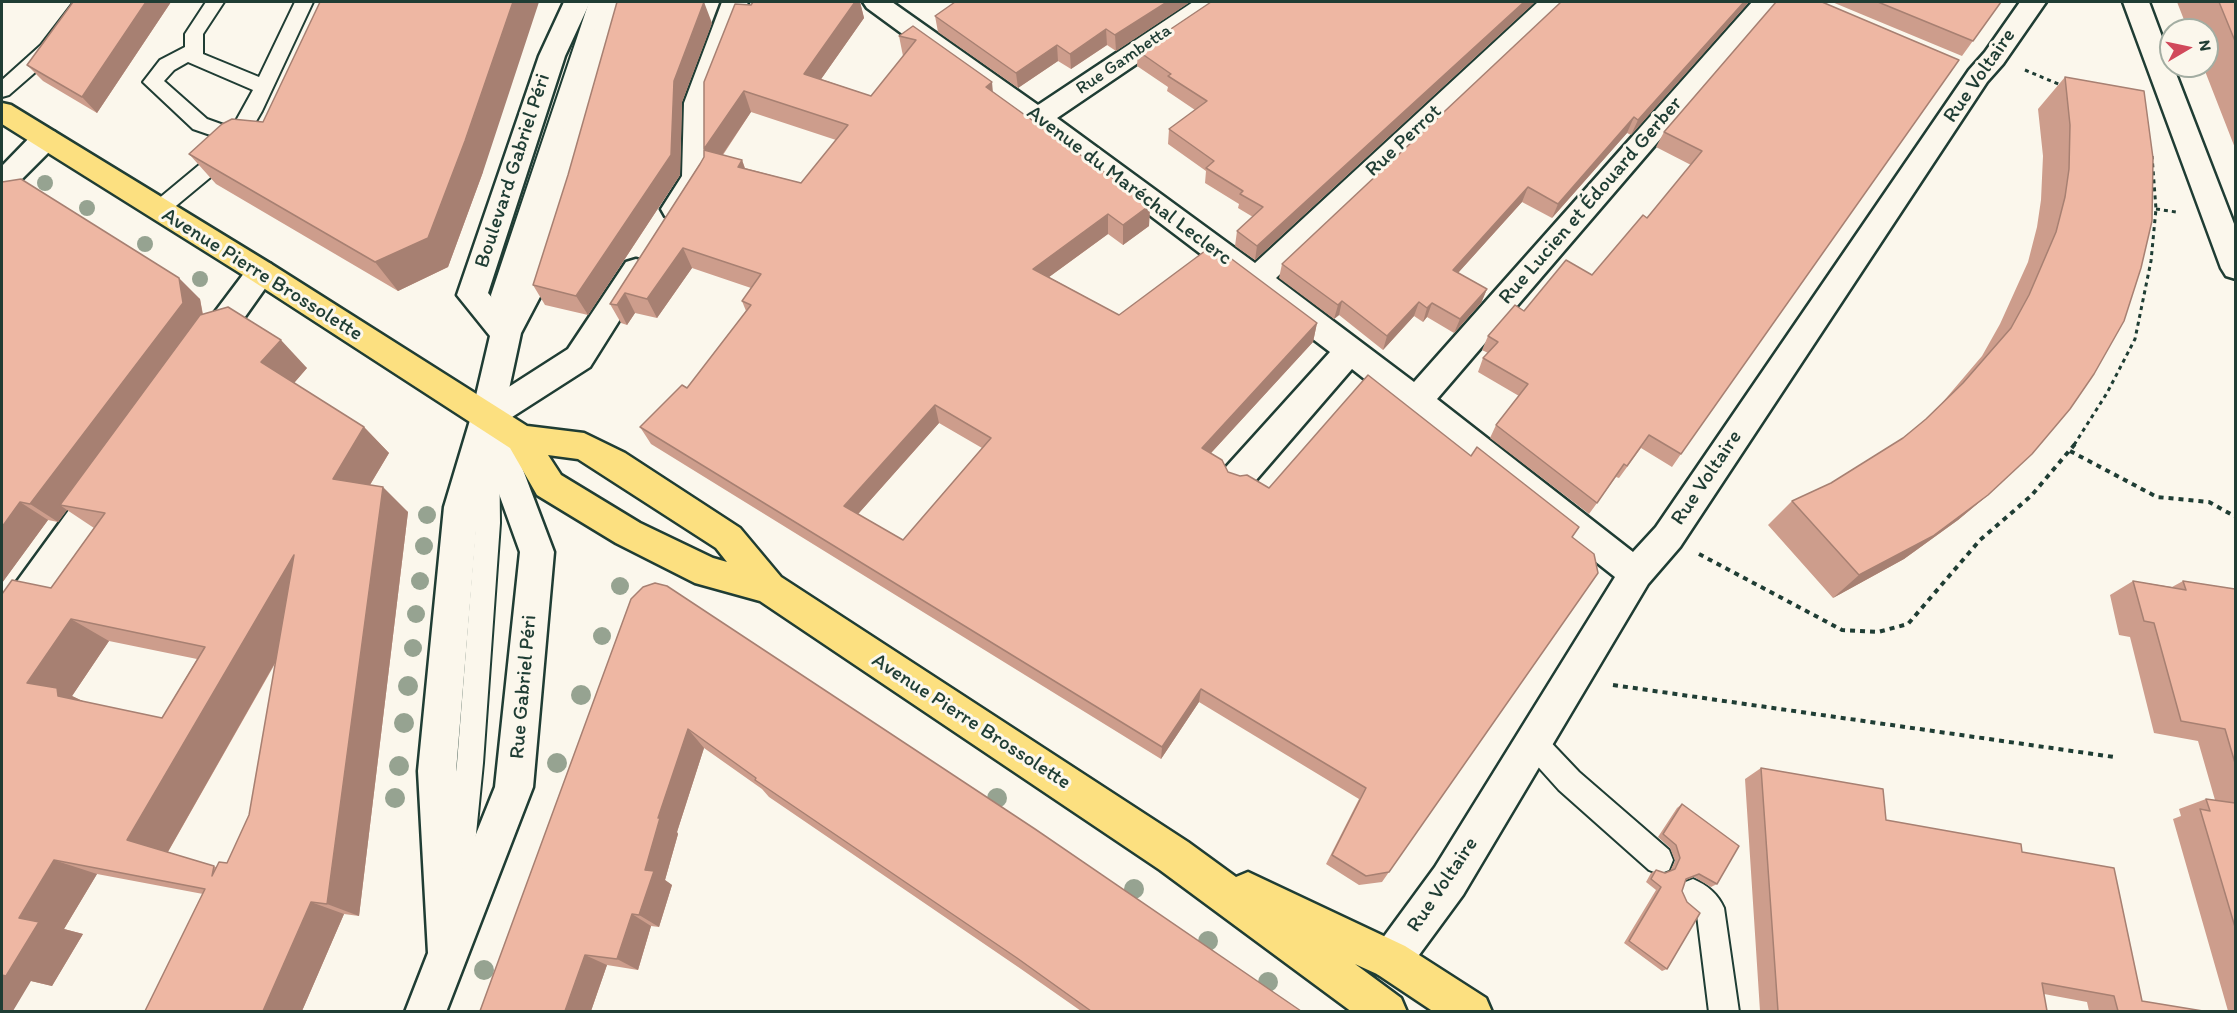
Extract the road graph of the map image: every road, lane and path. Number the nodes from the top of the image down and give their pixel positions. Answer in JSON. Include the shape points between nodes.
{"nodes":[{"id":1,"x":83,"y":2,"type":"edge"},
{"id":2,"x":214,"y":2,"type":"edge"},
{"id":3,"x":304,"y":2,"type":"edge"},
{"id":4,"x":577,"y":2,"type":"edge"},
{"id":5,"x":598,"y":2,"type":"edge"},
{"id":6,"x":616,"y":2,"type":"edge"},
{"id":7,"x":735,"y":2,"type":"edge"},
{"id":8,"x":876,"y":2,"type":"edge"},
{"id":9,"x":1210,"y":2,"type":"edge"},
{"id":10,"x":1553,"y":2,"type":"edge"},
{"id":11,"x":1766,"y":2,"type":"edge"},
{"id":12,"x":2033,"y":2,"type":"edge"},
{"id":13,"x":2136,"y":2,"type":"edge"},
{"id":14,"x":194,"y":50,"type":"junction"},
{"id":15,"x":1978,"y":68,"type":"junction"},
{"id":16,"x":264,"y":87,"type":"junction"},
{"id":17,"x":2067,"y":87,"type":"edge"},
{"id":18,"x":2,"y":90,"type":"edge"},
{"id":19,"x":2,"y":112,"type":"edge"},
{"id":20,"x":1038,"y":118,"type":"junction"},
{"id":21,"x":237,"y":137,"type":"junction"},
{"id":22,"x":45,"y":139,"type":"junction"},
{"id":23,"x":2152,"y":153,"type":"edge"},
{"id":24,"x":2,"y":182,"type":"edge"},
{"id":25,"x":158,"y":210,"type":"junction"},
{"id":26,"x":2235,"y":268,"type":"edge"},
{"id":27,"x":261,"y":272,"type":"junction"},
{"id":28,"x":1255,"y":280,"type":"junction"},
{"id":29,"x":506,"y":333,"type":"junction"},
{"id":30,"x":1349,"y":351,"type":"junction"},
{"id":31,"x":188,"y":373,"type":"edge"},
{"id":32,"x":1416,"y":401,"type":"junction"},
{"id":33,"x":487,"y":417,"type":"junction"},
{"id":34,"x":521,"y":439,"type":"junction"},
{"id":35,"x":2070,"y":451,"type":"junction"},
{"id":36,"x":126,"y":458,"type":"edge"},
{"id":37,"x":1238,"y":477,"type":"edge"},
{"id":38,"x":2235,"y":517,"type":"edge"},
{"id":39,"x":1689,"y":549,"type":"dead end"},
{"id":40,"x":1636,"y":573,"type":"junction"},
{"id":41,"x":769,"y":588,"type":"junction"},
{"id":42,"x":2,"y":630,"type":"edge"},
{"id":43,"x":1571,"y":679,"type":"junction"},
{"id":44,"x":1532,"y":741,"type":"junction"},
{"id":45,"x":2114,"y":757,"type":"dead end"},
{"id":46,"x":1173,"y":856,"type":"junction"},
{"id":47,"x":1659,"y":861,"type":"dead end"},
{"id":48,"x":1693,"y":893,"type":"dead end"},
{"id":49,"x":448,"y":953,"type":"junction"},
{"id":50,"x":1391,"y":960,"type":"junction"},
{"id":51,"x":425,"y":1011,"type":"edge"},
{"id":52,"x":1387,"y":1011,"type":"edge"},
{"id":53,"x":1472,"y":1011,"type":"edge"},
{"id":54,"x":1724,"y":1011,"type":"edge"}],
"edges":[{"from":1,"to":18,"type":"lane","via":[[48,50]]},
{"from":2,"to":14,"type":"lane","via":[[194,34]]},
{"from":3,"to":16,"type":"lane"},
{"from":4,"to":29,"type":"street","name":"Boulevard Gabriel Péri","via":[[552,56],[472,295]]},
{"from":5,"to":29,"type":"lane","name":"Boulevard Gabriel Péri","via":[[502,295]]},
{"from":6,"to":29,"type":"street","name":"Boulevard Gabriel Péri","via":[[527,293]]},
{"from":7,"to":33,"type":"street","via":[[697,103],[696,177],[579,358]]},
{"from":8,"to":20,"type":"street","name":"Avenue du Maréchal Leclerc"},
{"from":9,"to":20,"type":"street","name":"Rue Gambetta"},
{"from":10,"to":28,"type":"street","name":"Rue Perrot"},
{"from":11,"to":32,"type":"street","name":"Rue Lucien et Édouard Gerber"},
{"from":12,"to":15,"type":"street","name":"Rue Voltaire"},
{"from":13,"to":26,"type":"street"},
{"from":14,"to":16,"type":"lane","via":[[194,57]]},
{"from":14,"to":21,"type":"lane","via":[[166,65],[153,82],[200,124]]},
{"from":15,"to":17,"type":"path"},
{"from":15,"to":40,"type":"street","name":"Rue Voltaire","via":[[1668,537]]},
{"from":16,"to":21,"type":"lane"},
{"from":19,"to":22,"type":"main road","name":"Avenue Pierre Brossolette"},
{"from":20,"to":28,"type":"street","name":"Avenue du Maréchal Leclerc"},
{"from":21,"to":25,"type":"lane","via":[[229,151]]},
{"from":22,"to":24,"type":"street"},
{"from":22,"to":25,"type":"main road","name":"Avenue Pierre Brossolette"},
{"from":23,"to":35,"type":"path","via":[[2156,189],[2154,235],[2134,339],[2107,393]]},
{"from":25,"to":27,"type":"main road","name":"Avenue Pierre Brossolette"},
{"from":27,"to":31,"type":"street"},
{"from":27,"to":33,"type":"main road","name":"Avenue Pierre Brossolette"},
{"from":28,"to":30,"type":"street","name":"Avenue du Maréchal Leclerc"},
{"from":29,"to":33,"type":"street","name":"Boulevard Gabriel Péri"},
{"from":30,"to":32,"type":"street","name":"Avenue du Maréchal Leclerc"},
{"from":30,"to":37,"type":"street"},
{"from":32,"to":40,"type":"street","name":"Avenue du Maréchal Leclerc"},
{"from":33,"to":34,"type":"main road","name":"Avenue Pierre Brossolette"},
{"from":33,"to":49,"type":"street","name":"Rue Gabriel Péri","via":[[461,507],[438,754]]},
{"from":33,"to":49,"type":"street","name":"Rue Gabriel Péri","via":[[537,552],[514,788]]},
{"from":34,"to":41,"type":"main road","name":"Avenue Pierre Brossolette","via":[[549,485],[623,530],[707,572]]},
{"from":34,"to":41,"type":"main road","name":"Avenue Pierre Brossolette","via":[[584,446],[614,463],[728,538]]},
{"from":35,"to":38,"type":"path","via":[[2157,497],[2209,502]]},
{"from":35,"to":39,"type":"path","via":[[2031,496],[1980,540],[1908,624],[1878,632],[1842,630]]},
{"from":36,"to":42,"type":"street"},
{"from":40,"to":43,"type":"street","name":"Rue Voltaire"},
{"from":41,"to":46,"type":"main road","name":"Avenue Pierre Brossolette"},
{"from":43,"to":44,"type":"street","name":"Rue Voltaire"},
{"from":43,"to":45,"type":"path"},
{"from":44,"to":47,"type":"lane","via":[[1569,781]]},
{"from":44,"to":50,"type":"street","name":"Rue Voltaire","via":[[1449,881]]},
{"from":46,"to":50,"type":"main road","name":"Avenue Pierre Brossolette"},
{"from":46,"to":52,"type":"main road","name":"Avenue Pierre Brossolette"},
{"from":48,"to":54,"type":"lane","via":[[1710,908]]},
{"from":49,"to":51,"type":"street","name":"Rue Gabriel Péri"},
{"from":50,"to":53,"type":"main road","name":"Avenue Pierre Brossolette"}]}
